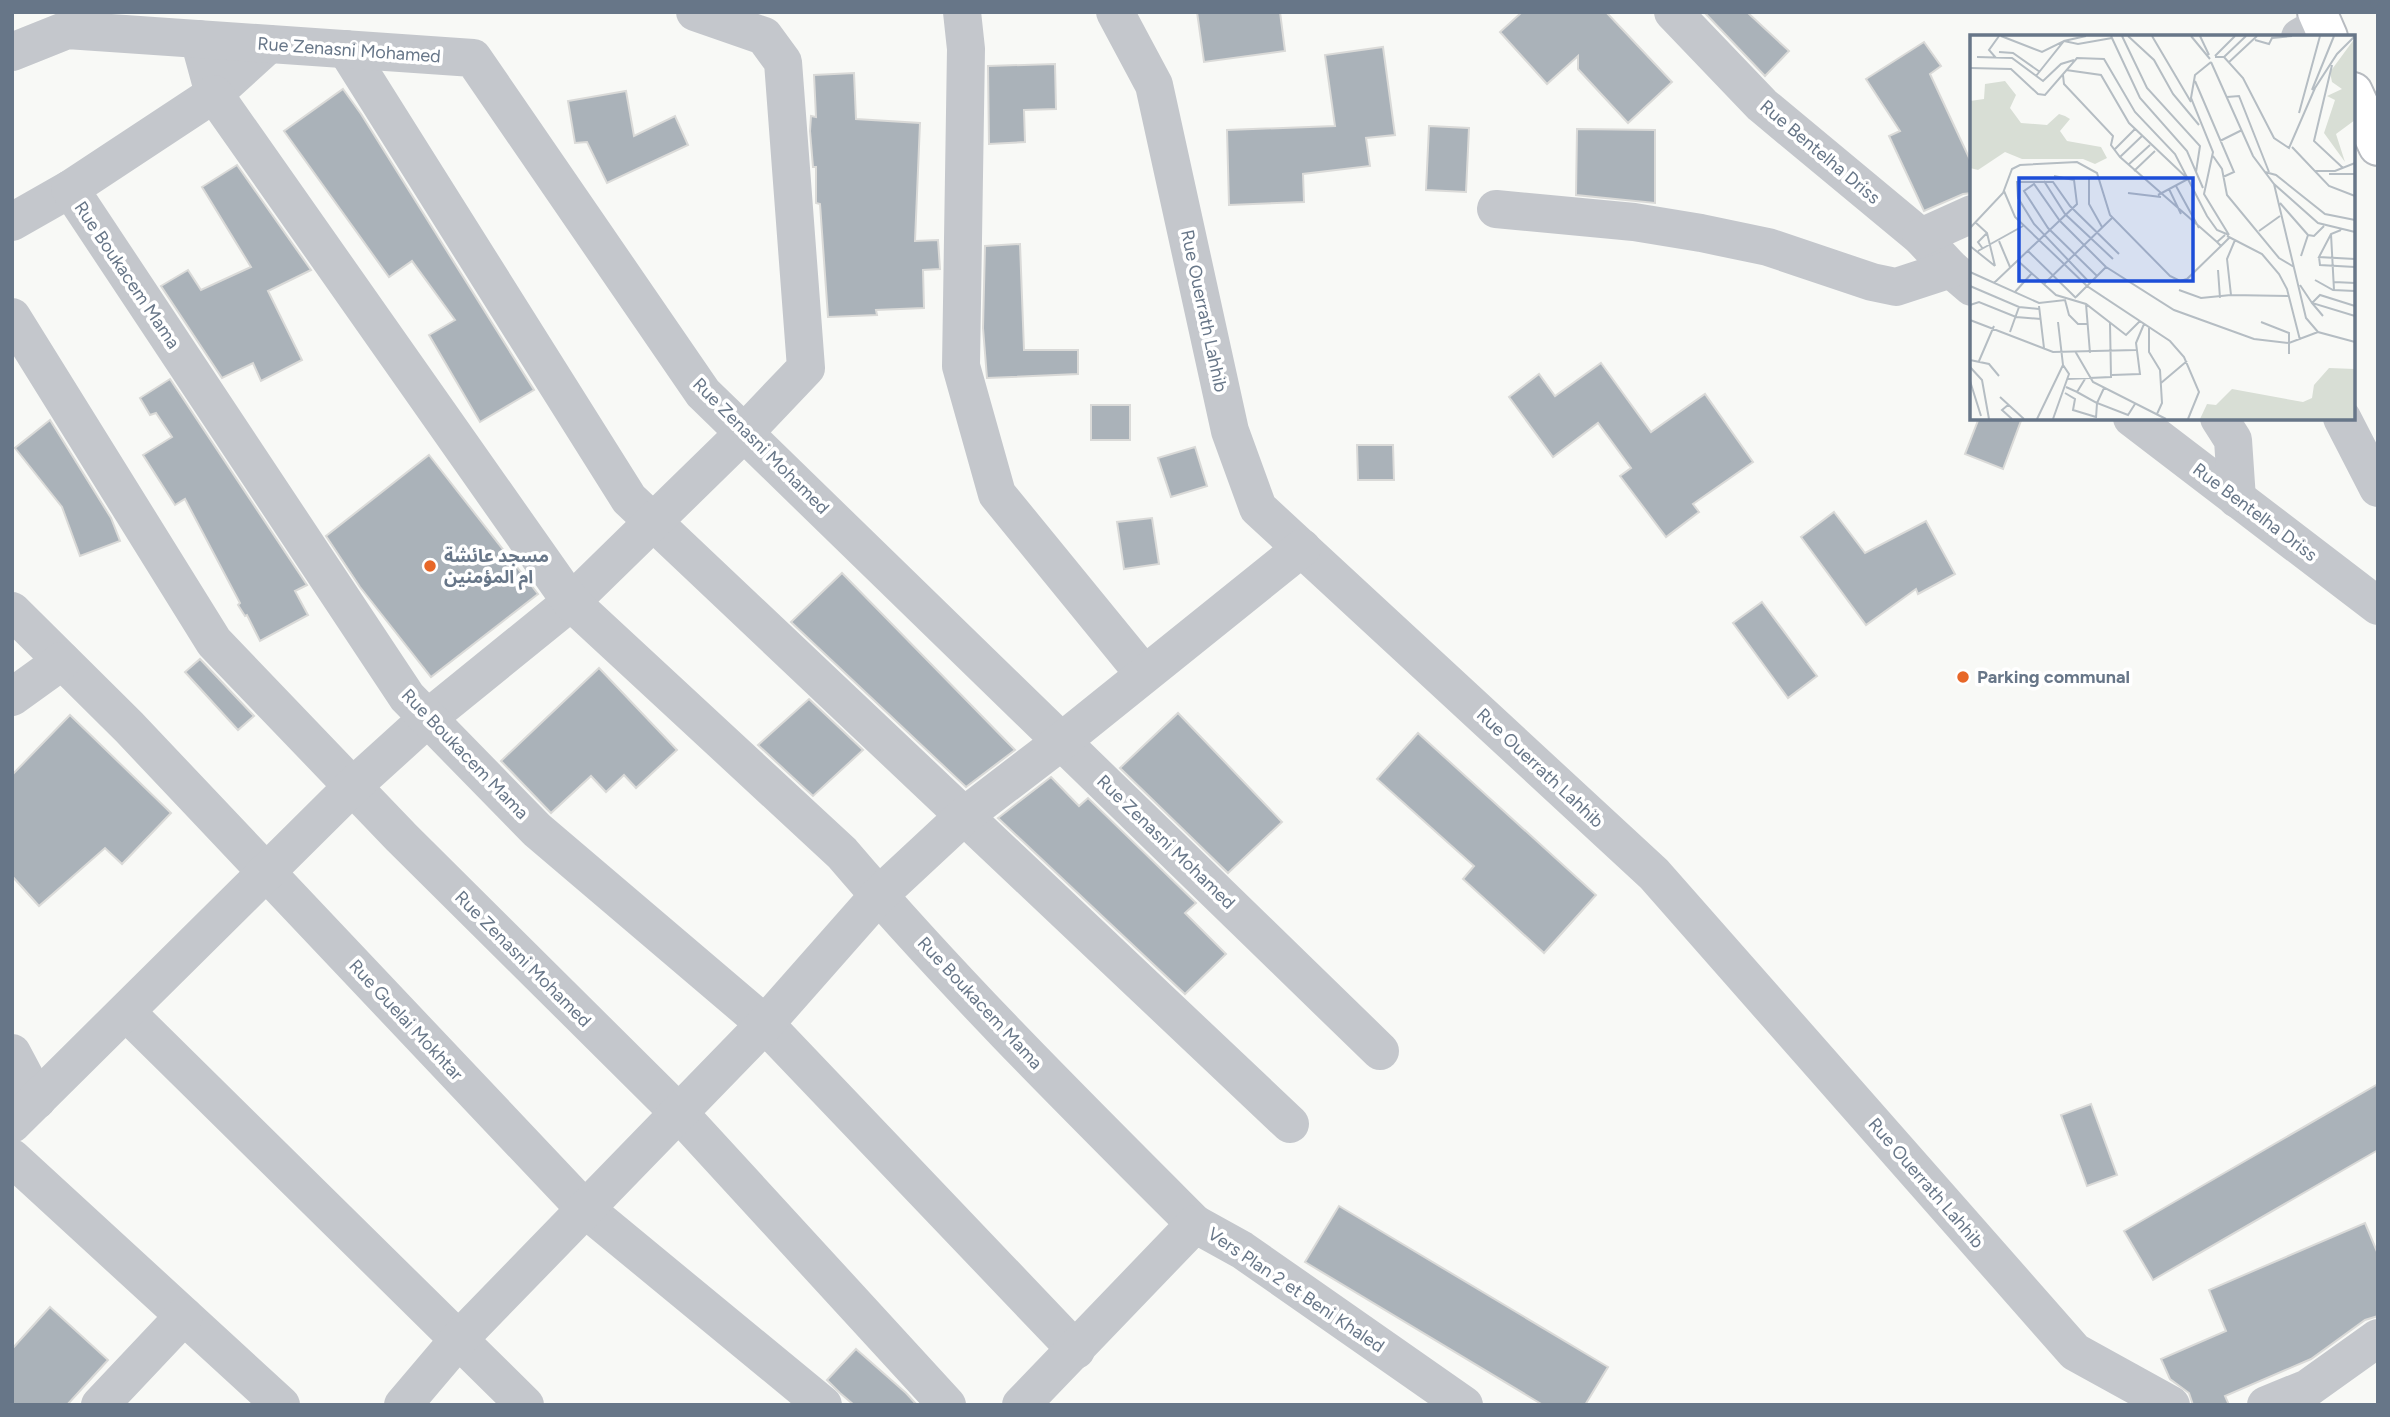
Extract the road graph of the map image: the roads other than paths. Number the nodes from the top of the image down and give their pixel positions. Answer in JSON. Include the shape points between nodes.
{"nodes":[{"id":1,"x":695,"y":12,"type":"edge"},
{"id":2,"x":962,"y":12,"type":"edge"},
{"id":3,"x":1115,"y":12,"type":"edge"},
{"id":4,"x":1673,"y":12,"type":"edge"},
{"id":5,"x":199,"y":39,"type":"junction"},
{"id":6,"x":268,"y":44,"type":"junction"},
{"id":7,"x":346,"y":49,"type":"junction"},
{"id":8,"x":12,"y":52,"type":"edge"},
{"id":9,"x":214,"y":94,"type":"junction"},
{"id":10,"x":2355,"y":96,"type":"edge"},
{"id":11,"x":2378,"y":146,"type":"edge"},
{"id":12,"x":70,"y":189,"type":"junction"},
{"id":13,"x":1496,"y":209,"type":"dead end"},
{"id":14,"x":1970,"y":215,"type":"edge"},
{"id":15,"x":12,"y":222,"type":"edge"},
{"id":16,"x":1921,"y":237,"type":"junction"},
{"id":17,"x":1961,"y":278,"type":"edge"},
{"id":18,"x":12,"y":317,"type":"edge"},
{"id":19,"x":2135,"y":420,"type":"edge"},
{"id":20,"x":2220,"y":420,"type":"edge"},
{"id":21,"x":2343,"y":420,"type":"edge"},
{"id":22,"x":744,"y":432,"type":"junction"},
{"id":23,"x":2378,"y":488,"type":"edge"},
{"id":24,"x":2237,"y":499,"type":"junction"},
{"id":25,"x":652,"y":522,"type":"junction"},
{"id":26,"x":1302,"y":548,"type":"junction"},
{"id":27,"x":570,"y":602,"type":"junction"},
{"id":28,"x":2378,"y":606,"type":"edge"},
{"id":29,"x":12,"y":611,"type":"edge"},
{"id":30,"x":62,"y":661,"type":"junction"},
{"id":31,"x":1144,"y":674,"type":"junction"},
{"id":32,"x":12,"y":697,"type":"edge"},
{"id":33,"x":428,"y":718,"type":"junction"},
{"id":34,"x":1062,"y":741,"type":"junction"},
{"id":35,"x":352,"y":787,"type":"junction"},
{"id":36,"x":964,"y":816,"type":"junction"},
{"id":37,"x":266,"y":872,"type":"junction"},
{"id":38,"x":878,"y":895,"type":"junction"},
{"id":39,"x":126,"y":1013,"type":"junction"},
{"id":40,"x":765,"y":1024,"type":"junction"},
{"id":41,"x":1380,"y":1051,"type":"dead end"},
{"id":42,"x":12,"y":1053,"type":"edge"},
{"id":43,"x":24,"y":1112,"type":"edge"},
{"id":44,"x":678,"y":1112,"type":"junction"},
{"id":45,"x":1290,"y":1124,"type":"dead end"},
{"id":46,"x":12,"y":1158,"type":"edge"},
{"id":47,"x":584,"y":1208,"type":"junction"},
{"id":48,"x":1195,"y":1224,"type":"junction"},
{"id":49,"x":184,"y":1316,"type":"junction"},
{"id":50,"x":2378,"y":1338,"type":"edge"},
{"id":51,"x":459,"y":1339,"type":"junction"},
{"id":52,"x":1076,"y":1350,"type":"junction"},
{"id":53,"x":100,"y":1405,"type":"edge"},
{"id":54,"x":281,"y":1405,"type":"edge"},
{"id":55,"x":403,"y":1405,"type":"edge"},
{"id":56,"x":525,"y":1405,"type":"edge"},
{"id":57,"x":823,"y":1405,"type":"edge"},
{"id":58,"x":947,"y":1405,"type":"edge"},
{"id":59,"x":1021,"y":1405,"type":"edge"},
{"id":60,"x":1464,"y":1405,"type":"edge"},
{"id":61,"x":2172,"y":1405,"type":"edge"},
{"id":62,"x":2266,"y":1405,"type":"edge"}],
"edges":[{"from":1,"to":22,"type":"street","via":[[764,36],[783,62],[806,368]]},
{"from":2,"to":31,"type":"street","via":[[966,49],[961,366],[997,494]]},
{"from":3,"to":26,"type":"street","name":"Rue Ouerrath Lahhib","via":[[1154,85],[1230,431],[1258,508]]},
{"from":4,"to":16,"type":"street","name":"Rue Bentelha Driss","via":[[1762,105]]},
{"from":5,"to":6,"type":"street","name":"Rue Zenasni Mohamed"},
{"from":5,"to":8,"type":"street","name":"Rue Zenasni Mohamed","via":[[67,30]]},
{"from":5,"to":9,"type":"street"},
{"from":6,"to":7,"type":"street","name":"Rue Zenasni Mohamed"},
{"from":6,"to":9,"type":"street"},
{"from":7,"to":22,"type":"street","name":"Rue Zenasni Mohamed","via":[[473,58],[703,393]]},
{"from":7,"to":25,"type":"street","via":[[629,499]]},
{"from":9,"to":12,"type":"street","name":"Rue Boukacem Mama"},
{"from":9,"to":27,"type":"street","name":"Rue Boukacem Mama"},
{"from":10,"to":11,"type":"main road"},
{"from":12,"to":15,"type":"street"},
{"from":12,"to":33,"type":"street","name":"Rue Boukacem Mama","via":[[407,697]]},
{"from":13,"to":17,"type":"street","via":[[1701,233],[1768,247],[1896,287]]},
{"from":14,"to":16,"type":"street"},
{"from":16,"to":17,"type":"street","name":"Rue Bentelha Driss"},
{"from":18,"to":35,"type":"street","name":"Rue Zenasni Mohamed","via":[[214,642]]},
{"from":19,"to":24,"type":"street","name":"Rue Bentelha Driss"},
{"from":20,"to":24,"type":"street","via":[[2233,440]]},
{"from":21,"to":23,"type":"street"},
{"from":22,"to":25,"type":"street"},
{"from":22,"to":34,"type":"street","name":"Rue Zenasni Mohamed"},
{"from":24,"to":28,"type":"street","name":"Rue Bentelha Driss"},
{"from":25,"to":27,"type":"street"},
{"from":25,"to":36,"type":"street"},
{"from":26,"to":31,"type":"street"},
{"from":26,"to":61,"type":"street","name":"Rue Ouerrath Lahhib","via":[[1654,874],[2075,1352]]},
{"from":27,"to":33,"type":"street"},
{"from":27,"to":38,"type":"street","name":"Rue Boukacem Mama","via":[[842,853]]},
{"from":29,"to":30,"type":"street","name":"Rue Guelai Mokhtar"},
{"from":30,"to":32,"type":"street"},
{"from":30,"to":37,"type":"street","name":"Rue Guelai Mokhtar"},
{"from":31,"to":34,"type":"street"},
{"from":33,"to":35,"type":"street"},
{"from":33,"to":40,"type":"street","name":"Rue Boukacem Mama","via":[[537,830]]},
{"from":34,"to":36,"type":"street"},
{"from":34,"to":41,"type":"street","name":"Rue Zenasni Mohamed"},
{"from":35,"to":37,"type":"street"},
{"from":35,"to":44,"type":"street","name":"Rue Zenasni Mohamed"},
{"from":36,"to":38,"type":"street"},
{"from":36,"to":45,"type":"street"},
{"from":37,"to":39,"type":"street"},
{"from":37,"to":47,"type":"street","name":"Rue Guelai Mokhtar"},
{"from":38,"to":40,"type":"street"},
{"from":38,"to":48,"type":"street","name":"Rue Boukacem Mama"},
{"from":39,"to":43,"type":"street"},
{"from":39,"to":51,"type":"street"},
{"from":40,"to":44,"type":"street"},
{"from":40,"to":52,"type":"street","name":"Rue Boukacem Mama"},
{"from":42,"to":43,"type":"street"},
{"from":44,"to":47,"type":"street"},
{"from":44,"to":58,"type":"street","name":"Rue Zenasni Mohamed"},
{"from":46,"to":49,"type":"street"},
{"from":47,"to":51,"type":"street"},
{"from":47,"to":57,"type":"street","name":"Rue Guelai Mokhtar"},
{"from":48,"to":52,"type":"street","name":"Vers Plan 2 et Beni Khaled"},
{"from":48,"to":60,"type":"street","name":"Vers Plan 2 et Beni Khaled","via":[[1242,1251]]},
{"from":49,"to":53,"type":"street"},
{"from":49,"to":54,"type":"street"},
{"from":50,"to":62,"type":"street","via":[[2308,1388]]},
{"from":51,"to":55,"type":"street"},
{"from":51,"to":56,"type":"street"},
{"from":52,"to":59,"type":"street","name":"Vers Plan 2 et Beni Khaled"}]}
